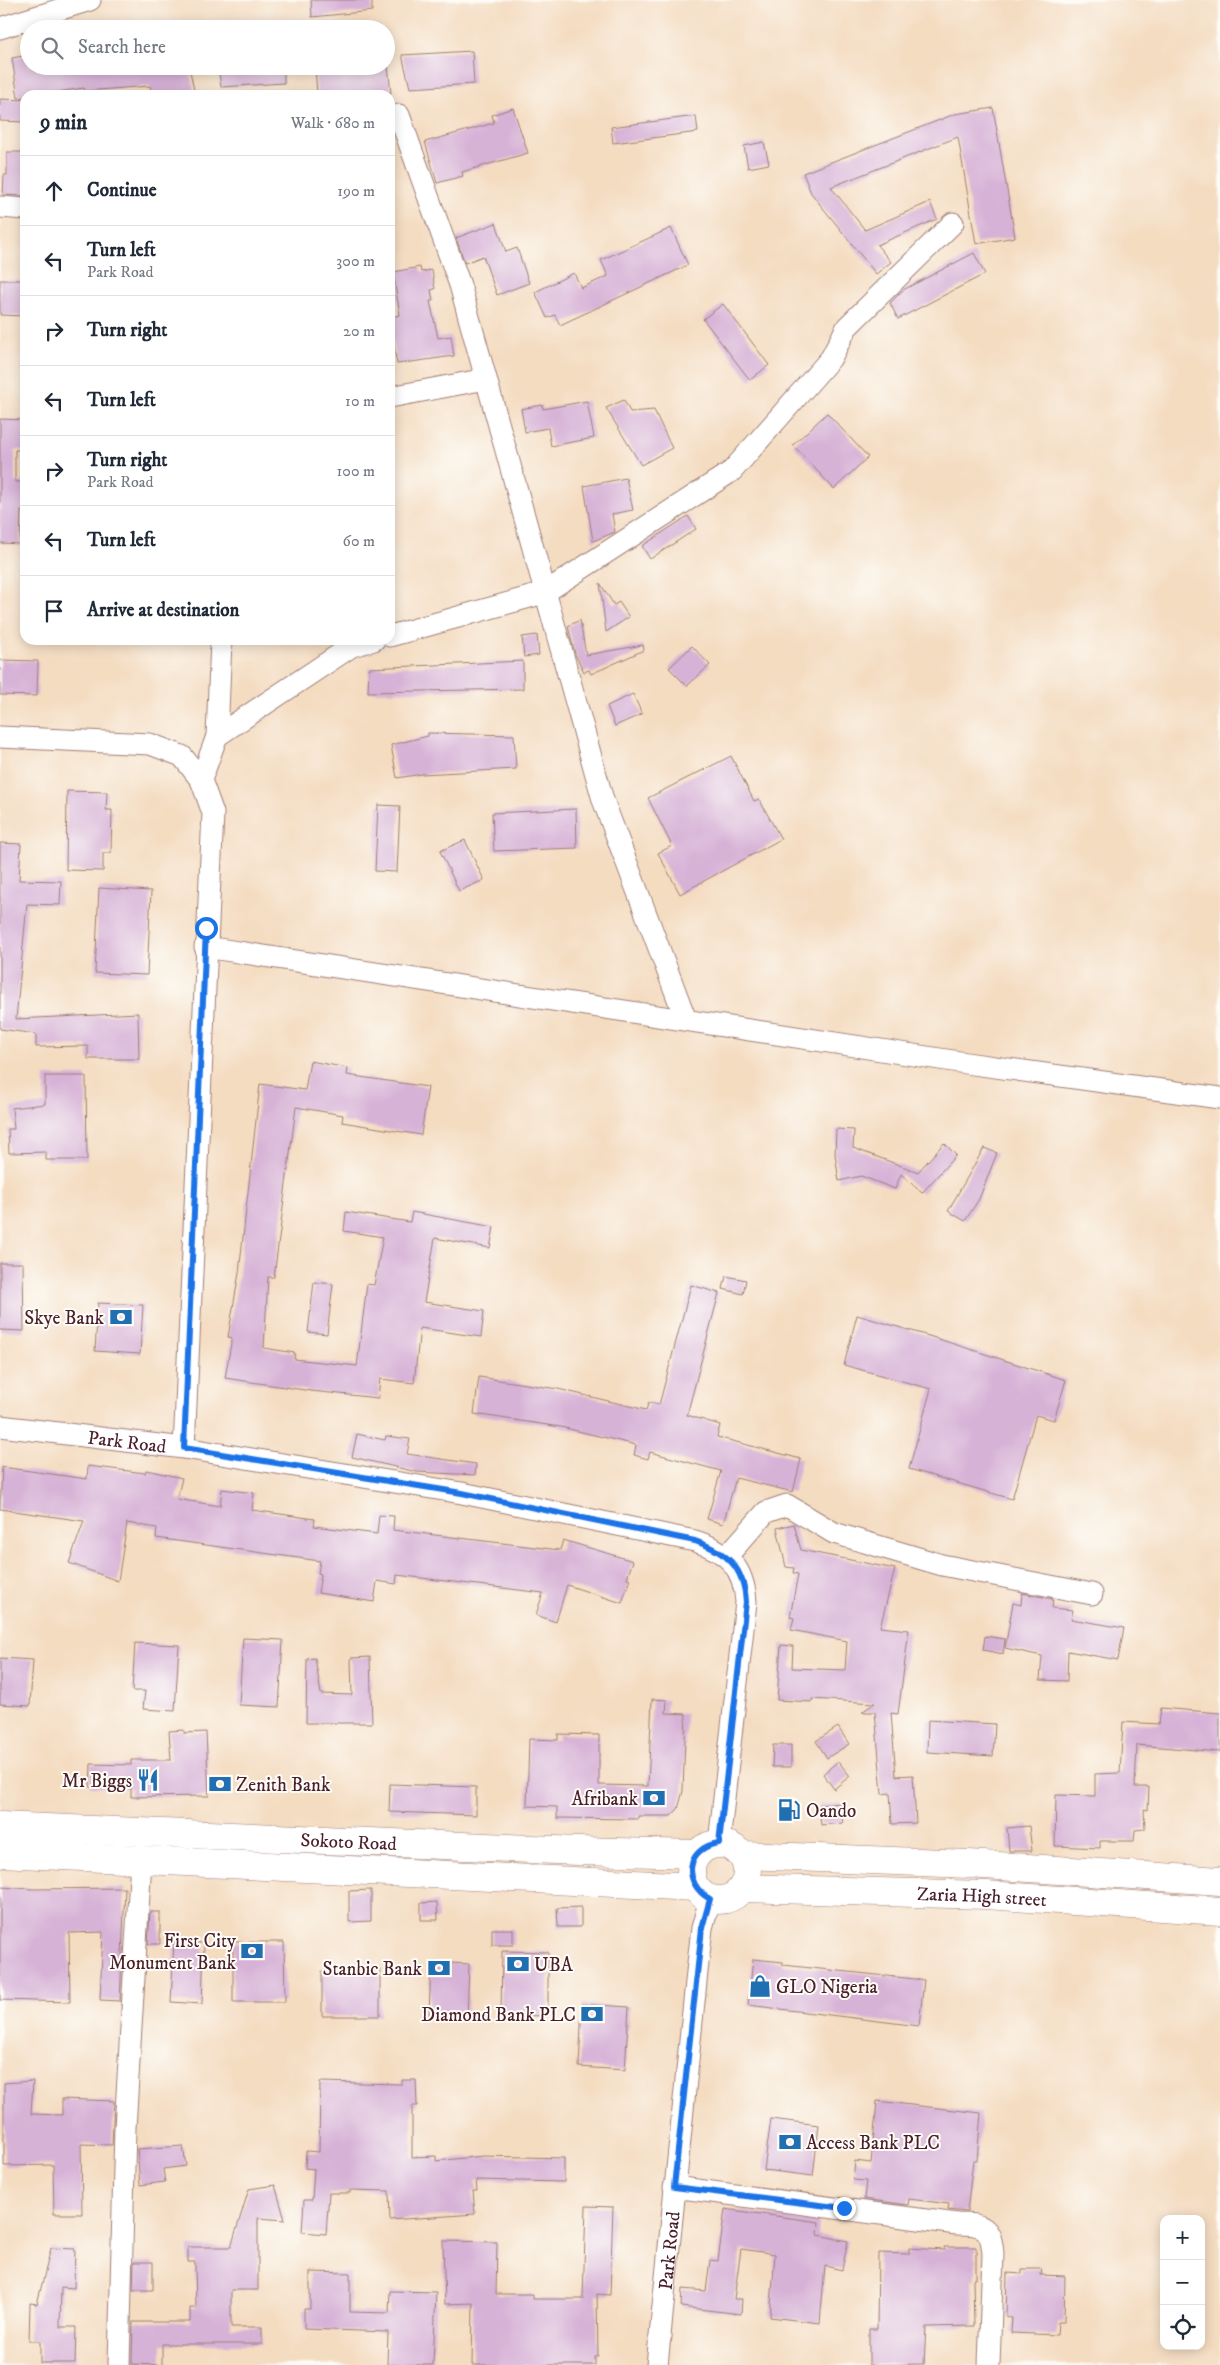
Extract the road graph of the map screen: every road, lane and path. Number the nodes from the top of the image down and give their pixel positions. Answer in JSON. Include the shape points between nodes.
{"nodes":[{"id":1,"x":90,"y":0,"type":"edge"},
{"id":2,"x":26,"y":20,"type":"edge"},
{"id":3,"x":20,"y":22,"type":"edge"},
{"id":4,"x":0,"y":28,"type":"edge"},
{"id":5,"x":399,"y":115,"type":"dead end"},
{"id":6,"x":0,"y":207,"type":"edge"},
{"id":7,"x":20,"y":209,"type":"edge"},
{"id":8,"x":952,"y":223,"type":"dead end"},
{"id":9,"x":486,"y":379,"type":"junction"},
{"id":10,"x":395,"y":396,"type":"edge"},
{"id":11,"x":544,"y":593,"type":"junction"},
{"id":12,"x":395,"y":635,"type":"edge"},
{"id":13,"x":221,"y":645,"type":"edge"},
{"id":14,"x":356,"y":645,"type":"edge"},
{"id":15,"x":218,"y":736,"type":"junction"},
{"id":16,"x":0,"y":737,"type":"edge"},
{"id":17,"x":201,"y":780,"type":"junction"},
{"id":18,"x":205,"y":947,"type":"junction"},
{"id":19,"x":686,"y":1020,"type":"junction"},
{"id":20,"x":1220,"y":1098,"type":"edge"},
{"id":21,"x":0,"y":1426,"type":"edge"},
{"id":22,"x":184,"y":1448,"type":"junction"},
{"id":23,"x":727,"y":1556,"type":"junction"},
{"id":24,"x":1092,"y":1594,"type":"dead end"},
{"id":25,"x":0,"y":1826,"type":"edge"},
{"id":26,"x":719,"y":1851,"type":"junction"},
{"id":27,"x":0,"y":1853,"type":"edge"},
{"id":28,"x":140,"y":1860,"type":"junction"},
{"id":29,"x":1220,"y":1881,"type":"edge"},
{"id":30,"x":742,"y":1888,"type":"junction"},
{"id":31,"x":702,"y":1893,"type":"junction"},
{"id":32,"x":1220,"y":1911,"type":"edge"},
{"id":33,"x":674,"y":2187,"type":"junction"},
{"id":34,"x":118,"y":2365,"type":"edge"},
{"id":35,"x":657,"y":2365,"type":"edge"},
{"id":36,"x":989,"y":2365,"type":"edge"}],
"edges":[{"from":1,"to":2,"type":"street"},
{"from":3,"to":4,"type":"street"},
{"from":5,"to":9,"type":"street","via":[[460,285]]},
{"from":6,"to":7,"type":"street"},
{"from":8,"to":11,"type":"street","via":[[847,328],[831,358],[732,471]]},
{"from":9,"to":10,"type":"street"},
{"from":9,"to":11,"type":"street"},
{"from":11,"to":12,"type":"street"},
{"from":11,"to":19,"type":"street","via":[[603,800]]},
{"from":13,"to":15,"type":"street"},
{"from":14,"to":15,"type":"street"},
{"from":15,"to":17,"type":"street"},
{"from":16,"to":17,"type":"street","via":[[150,744],[182,756]]},
{"from":17,"to":18,"type":"street","via":[[213,813]]},
{"from":18,"to":19,"type":"street"},
{"from":18,"to":22,"type":"street"},
{"from":19,"to":20,"type":"street","via":[[956,1062]]},
{"from":21,"to":22,"type":"street","name":"Park Road"},
{"from":22,"to":23,"type":"street","name":"Park Road","via":[[462,1493],[695,1541]]},
{"from":23,"to":24,"type":"street","via":[[766,1512],[787,1505],[834,1533],[942,1565]]},
{"from":23,"to":26,"type":"street","name":"Park Road","via":[[743,1580],[746,1602]]},
{"from":25,"to":26,"type":"main road","name":"Sokoto Road","via":[[569,1851]]},
{"from":26,"to":29,"type":"main road","name":"Sokoto Road"},
{"from":26,"to":30,"type":"main road","via":[[747,1871]]},
{"from":26,"to":31,"type":"main road","via":[[690,1870]]},
{"from":27,"to":28,"type":"main road","name":"Sokoto Road"},
{"from":28,"to":31,"type":"main road","name":"Sokoto Road"},
{"from":28,"to":34,"type":"street","via":[[125,2128]]},
{"from":30,"to":31,"type":"main road","via":[[728,1899]]},
{"from":30,"to":32,"type":"main road","name":"Zaria High street","via":[[986,1895]]},
{"from":31,"to":33,"type":"street","name":"Park Road","via":[[701,1937]]},
{"from":33,"to":35,"type":"street","name":"Park Road"},
{"from":33,"to":36,"type":"street","via":[[977,2224],[986,2228],[993,2254]]}]}
